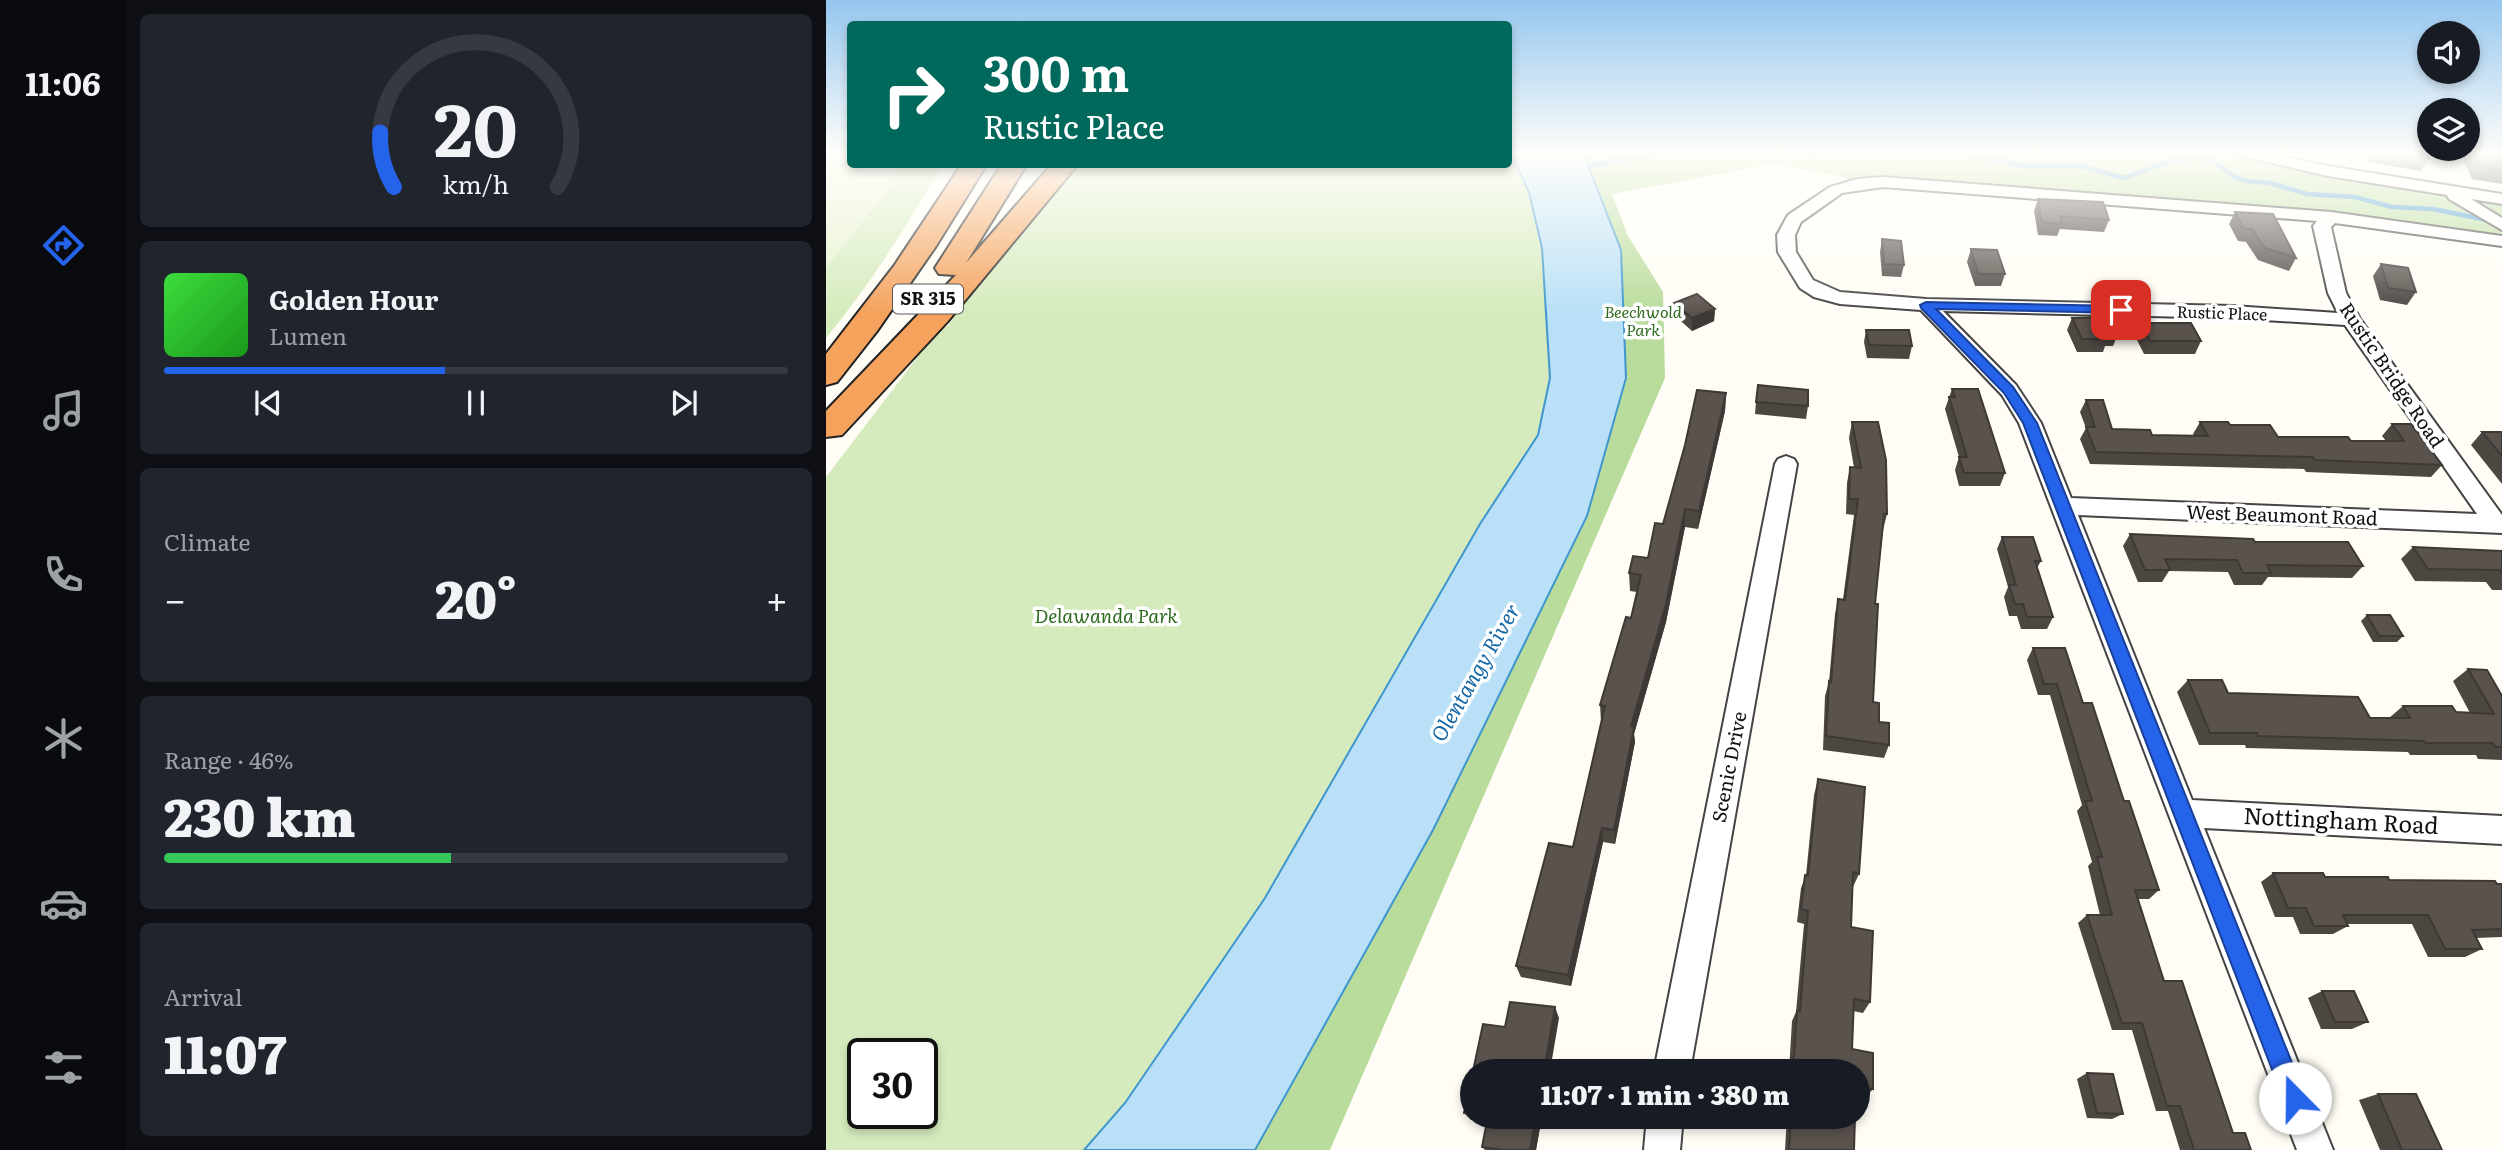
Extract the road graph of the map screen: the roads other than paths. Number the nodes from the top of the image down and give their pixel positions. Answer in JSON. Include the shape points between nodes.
{"nodes":[{"id":1,"x":943,"y":206,"type":"edge"},
{"id":2,"x":949,"y":206,"type":"edge"},
{"id":3,"x":991,"y":206,"type":"edge"},
{"id":4,"x":1030,"y":206,"type":"edge"},
{"id":5,"x":1813,"y":206,"type":"edge"},
{"id":6,"x":2197,"y":206,"type":"edge"},
{"id":7,"x":2470,"y":206,"type":"edge"},
{"id":8,"x":2332,"y":217,"type":"junction"},
{"id":9,"x":2502,"y":225,"type":"edge"},
{"id":10,"x":933,"y":232,"type":"junction"},
{"id":11,"x":2502,"y":241,"type":"edge"},
{"id":12,"x":1926,"y":305,"type":"junction"},
{"id":13,"x":2351,"y":320,"type":"junction"},
{"id":14,"x":826,"y":375,"type":"edge"},
{"id":15,"x":828,"y":429,"type":"edge"},
{"id":16,"x":1786,"y":464,"type":"dead end"},
{"id":17,"x":2062,"y":506,"type":"junction"},
{"id":18,"x":2499,"y":524,"type":"edge"},
{"id":19,"x":2181,"y":813,"type":"junction"},
{"id":20,"x":2502,"y":830,"type":"edge"},
{"id":21,"x":1674,"y":1059,"type":"edge"},
{"id":22,"x":1664,"y":1129,"type":"edge"},
{"id":23,"x":1662,"y":1150,"type":"edge"},
{"id":24,"x":2315,"y":1150,"type":"edge"}],
"edges":[{"from":1,"to":10,"type":"highway"},
{"from":2,"to":10,"type":"highway","number":"SR 315"},
{"from":3,"to":15,"type":"highway","number":"SR 315","via":[[910,326]]},
{"from":4,"to":15,"type":"highway","via":[[929,323]]},
{"from":5,"to":12,"type":"street","name":"Rustic Place","via":[[1794,219],[1786,235],[1787,253],[1806,284],[1821,293],[1862,301]]},
{"from":6,"to":8,"type":"street","name":"Rustic Place"},
{"from":7,"to":9,"type":"street"},
{"from":8,"to":11,"type":"street"},
{"from":8,"to":13,"type":"street","name":"Rustic Bridge Road","via":[[2322,226],[2337,293]]},
{"from":10,"to":14,"type":"highway","number":"SR 315"},
{"from":12,"to":13,"type":"street","name":"Rustic Place","via":[[2233,312]]},
{"from":12,"to":17,"type":"street","via":[[2019,403]]},
{"from":13,"to":18,"type":"street","name":"Rustic Bridge Road"},
{"from":16,"to":21,"type":"street","name":"Scenic Drive"},
{"from":17,"to":18,"type":"street","name":"West Beaumont Road"},
{"from":17,"to":19,"type":"street"},
{"from":19,"to":20,"type":"street","name":"Nottingham Road"},
{"from":19,"to":24,"type":"street"},
{"from":22,"to":23,"type":"street"}]}
